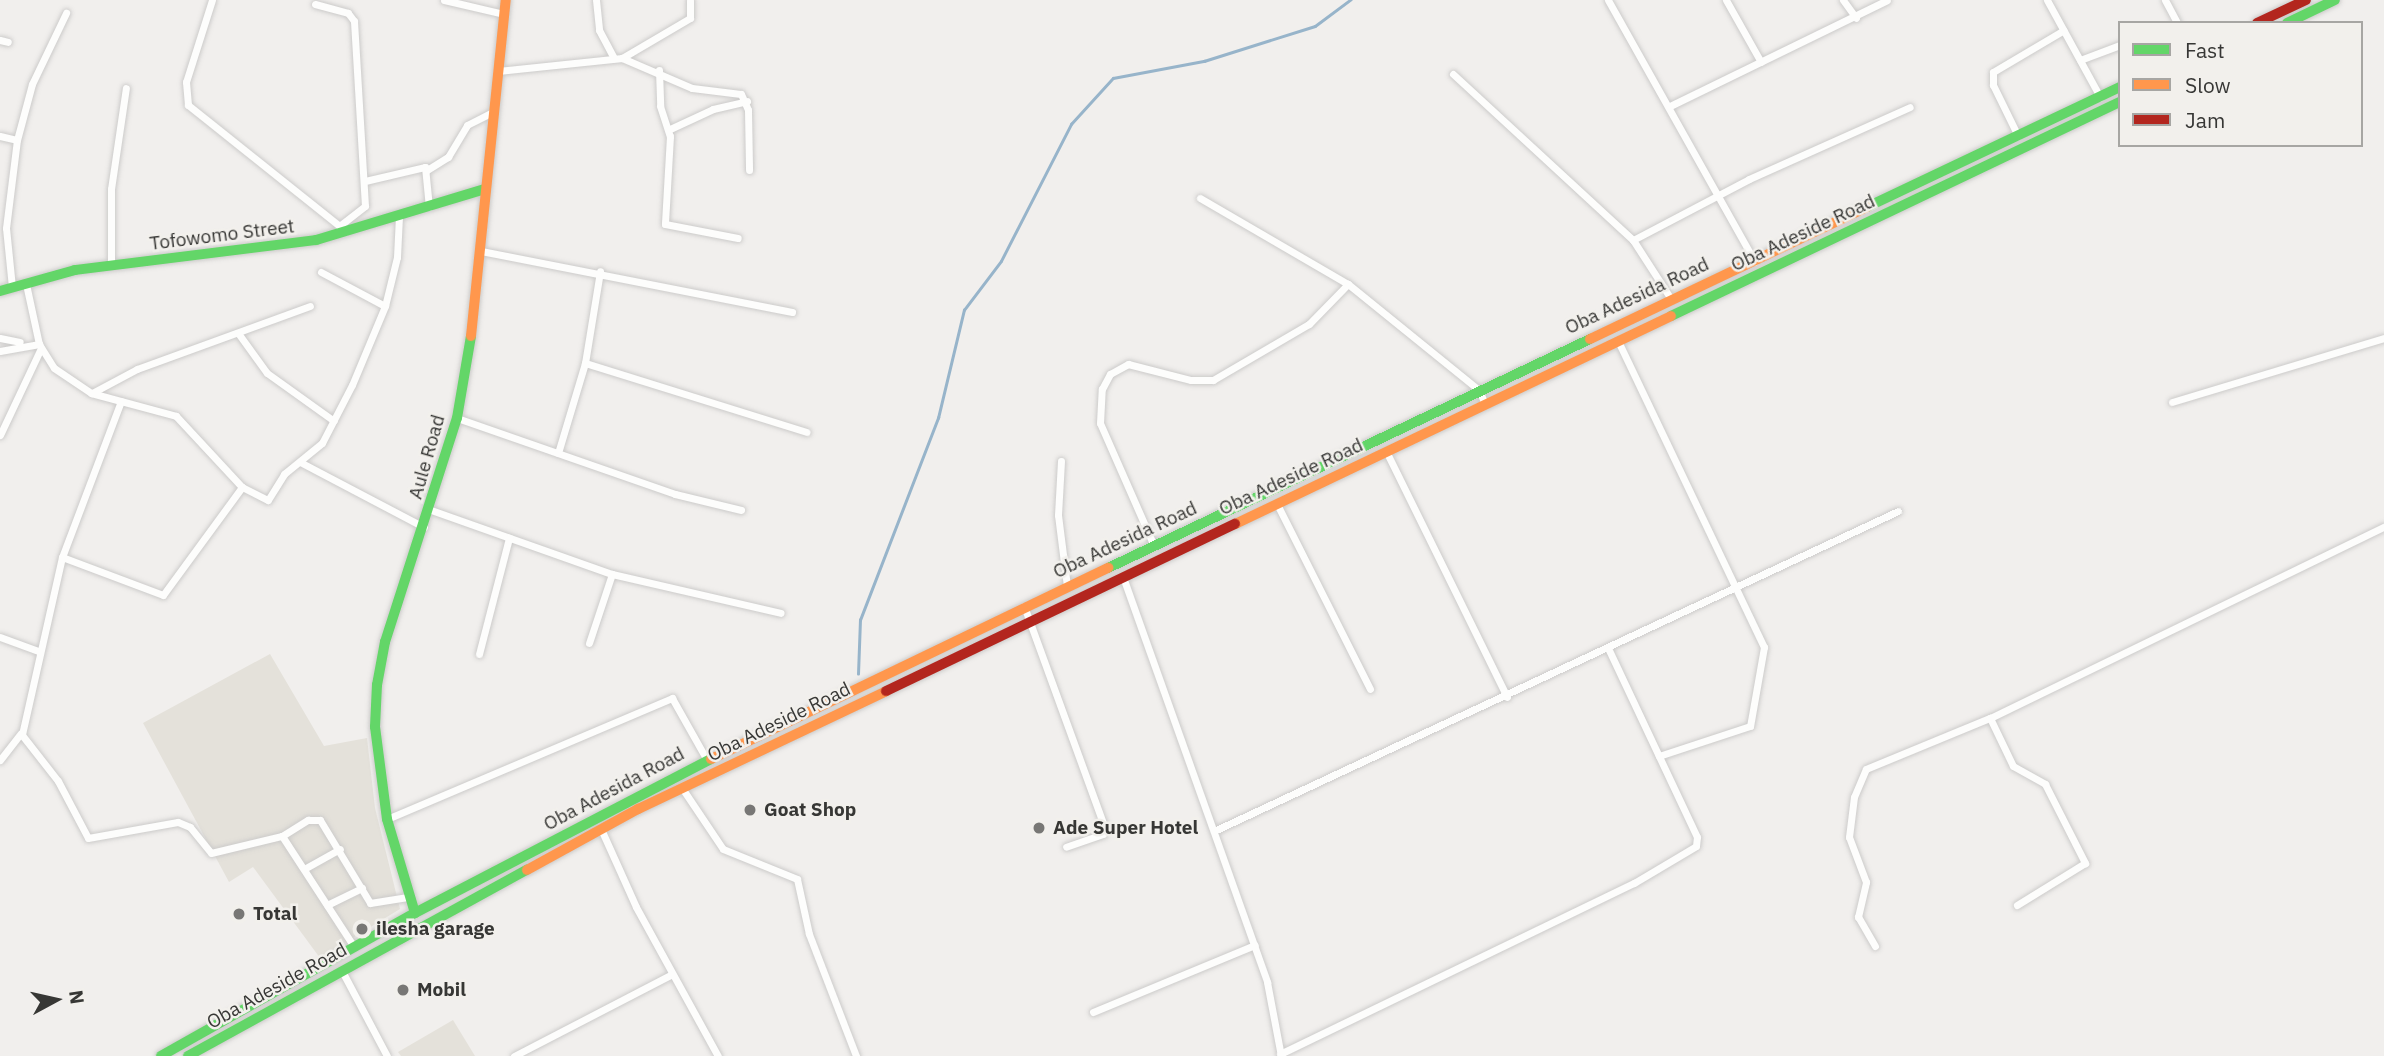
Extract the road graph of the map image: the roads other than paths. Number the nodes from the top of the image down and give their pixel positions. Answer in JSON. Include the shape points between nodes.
{"nodes":[{"id":1,"x":212,"y":0,"type":"edge"},
{"id":2,"x":444,"y":0,"type":"edge"},
{"id":3,"x":506,"y":0,"type":"edge"},
{"id":4,"x":596,"y":0,"type":"edge"},
{"id":5,"x":690,"y":0,"type":"edge"},
{"id":6,"x":1608,"y":0,"type":"edge"},
{"id":7,"x":1726,"y":0,"type":"edge"},
{"id":8,"x":1843,"y":0,"type":"edge"},
{"id":9,"x":1887,"y":0,"type":"edge"},
{"id":10,"x":2047,"y":0,"type":"edge"},
{"id":11,"x":2165,"y":0,"type":"edge"},
{"id":12,"x":2306,"y":0,"type":"edge"},
{"id":13,"x":2335,"y":0,"type":"edge"},
{"id":14,"x":315,"y":4,"type":"dead end"},
{"id":15,"x":66,"y":13,"type":"dead end"},
{"id":16,"x":505,"y":14,"type":"junction"},
{"id":17,"x":1856,"y":18,"type":"junction"},
{"id":18,"x":2176,"y":21,"type":"edge"},
{"id":19,"x":2261,"y":21,"type":"edge"},
{"id":20,"x":2291,"y":21,"type":"edge"},
{"id":21,"x":2064,"y":30,"type":"junction"},
{"id":22,"x":2118,"y":46,"type":"edge"},
{"id":23,"x":618,"y":58,"type":"junction"},
{"id":24,"x":2080,"y":60,"type":"junction"},
{"id":25,"x":1761,"y":62,"type":"junction"},
{"id":26,"x":659,"y":70,"type":"junction"},
{"id":27,"x":498,"y":71,"type":"junction"},
{"id":28,"x":1453,"y":74,"type":"dead end"},
{"id":29,"x":126,"y":88,"type":"dead end"},
{"id":30,"x":2118,"y":88,"type":"edge"},
{"id":31,"x":2100,"y":97,"type":"junction"},
{"id":32,"x":747,"y":102,"type":"junction"},
{"id":33,"x":2118,"y":103,"type":"edge"},
{"id":34,"x":1672,"y":105,"type":"junction"},
{"id":35,"x":1910,"y":107,"type":"dead end"},
{"id":36,"x":492,"y":112,"type":"junction"},
{"id":37,"x":670,"y":129,"type":"junction"},
{"id":38,"x":0,"y":136,"type":"edge"},
{"id":39,"x":2018,"y":136,"type":"junction"},
{"id":40,"x":17,"y":140,"type":"junction"},
{"id":41,"x":1953,"y":167,"type":"junction"},
{"id":42,"x":427,"y":170,"type":"junction"},
{"id":43,"x":749,"y":170,"type":"dead end"},
{"id":44,"x":1959,"y":178,"type":"junction"},
{"id":45,"x":365,"y":181,"type":"junction"},
{"id":46,"x":485,"y":189,"type":"junction"},
{"id":47,"x":1721,"y":195,"type":"junction"},
{"id":48,"x":1200,"y":198,"type":"dead end"},
{"id":49,"x":429,"y":207,"type":"junction"},
{"id":50,"x":399,"y":216,"type":"junction"},
{"id":51,"x":343,"y":228,"type":"junction"},
{"id":52,"x":738,"y":238,"type":"dead end"},
{"id":53,"x":1633,"y":240,"type":"junction"},
{"id":54,"x":481,"y":251,"type":"junction"},
{"id":55,"x":1755,"y":260,"type":"junction"},
{"id":56,"x":111,"y":265,"type":"junction"},
{"id":57,"x":600,"y":271,"type":"junction"},
{"id":58,"x":321,"y":272,"type":"dead end"},
{"id":59,"x":1760,"y":272,"type":"junction"},
{"id":60,"x":26,"y":284,"type":"junction"},
{"id":61,"x":1348,"y":284,"type":"junction"},
{"id":62,"x":6,"y":289,"type":"edge"},
{"id":63,"x":1671,"y":299,"type":"junction"},
{"id":64,"x":310,"y":306,"type":"dead end"},
{"id":65,"x":384,"y":306,"type":"junction"},
{"id":66,"x":792,"y":312,"type":"dead end"},
{"id":67,"x":238,"y":332,"type":"junction"},
{"id":68,"x":0,"y":338,"type":"edge"},
{"id":69,"x":1622,"y":338,"type":"junction"},
{"id":70,"x":2384,"y":338,"type":"edge"},
{"id":71,"x":23,"y":342,"type":"junction"},
{"id":72,"x":40,"y":346,"type":"junction"},
{"id":73,"x":0,"y":351,"type":"edge"},
{"id":74,"x":585,"y":363,"type":"junction"},
{"id":75,"x":1479,"y":390,"type":"junction"},
{"id":76,"x":91,"y":393,"type":"junction"},
{"id":77,"x":121,"y":401,"type":"junction"},
{"id":78,"x":2172,"y":402,"type":"dead end"},
{"id":79,"x":1485,"y":404,"type":"junction"},
{"id":80,"x":457,"y":418,"type":"junction"},
{"id":81,"x":334,"y":421,"type":"junction"},
{"id":82,"x":806,"y":432,"type":"dead end"},
{"id":83,"x":0,"y":435,"type":"edge"},
{"id":84,"x":1386,"y":452,"type":"junction"},
{"id":85,"x":558,"y":453,"type":"junction"},
{"id":86,"x":1061,"y":461,"type":"dead end"},
{"id":87,"x":300,"y":462,"type":"junction"},
{"id":88,"x":242,"y":487,"type":"junction"},
{"id":89,"x":1277,"y":503,"type":"junction"},
{"id":90,"x":431,"y":510,"type":"junction"},
{"id":91,"x":741,"y":510,"type":"dead end"},
{"id":92,"x":1898,"y":512,"type":"dead end"},
{"id":93,"x":425,"y":527,"type":"junction"},
{"id":94,"x":2384,"y":527,"type":"edge"},
{"id":95,"x":509,"y":538,"type":"junction"},
{"id":96,"x":1154,"y":546,"type":"junction"},
{"id":97,"x":62,"y":557,"type":"junction"},
{"id":98,"x":612,"y":574,"type":"junction"},
{"id":99,"x":1123,"y":576,"type":"junction"},
{"id":100,"x":1067,"y":586,"type":"junction"},
{"id":101,"x":1736,"y":586,"type":"junction"},
{"id":102,"x":1024,"y":606,"type":"junction"},
{"id":103,"x":781,"y":613,"type":"dead end"},
{"id":104,"x":1030,"y":620,"type":"junction"},
{"id":105,"x":0,"y":637,"type":"edge"},
{"id":106,"x":589,"y":643,"type":"dead end"},
{"id":107,"x":1608,"y":648,"type":"junction"},
{"id":108,"x":38,"y":651,"type":"junction"},
{"id":109,"x":479,"y":654,"type":"dead end"},
{"id":110,"x":1370,"y":689,"type":"dead end"},
{"id":111,"x":1507,"y":696,"type":"junction"},
{"id":112,"x":1990,"y":718,"type":"junction"},
{"id":113,"x":21,"y":733,"type":"junction"},
{"id":114,"x":750,"y":738,"type":"junction"},
{"id":115,"x":758,"y":751,"type":"junction"},
{"id":116,"x":1659,"y":756,"type":"junction"},
{"id":117,"x":0,"y":760,"type":"edge"},
{"id":118,"x":707,"y":760,"type":"junction"},
{"id":119,"x":681,"y":788,"type":"junction"},
{"id":120,"x":387,"y":819,"type":"junction"},
{"id":121,"x":601,"y":829,"type":"junction"},
{"id":122,"x":1214,"y":831,"type":"junction"},
{"id":123,"x":282,"y":836,"type":"junction"},
{"id":124,"x":1066,"y":847,"type":"dead end"},
{"id":125,"x":340,"y":849,"type":"junction"},
{"id":126,"x":304,"y":869,"type":"junction"},
{"id":127,"x":362,"y":888,"type":"junction"},
{"id":128,"x":408,"y":897,"type":"junction"},
{"id":129,"x":327,"y":905,"type":"junction"},
{"id":130,"x":2017,"y":905,"type":"dead end"},
{"id":131,"x":415,"y":913,"type":"junction"},
{"id":132,"x":1255,"y":945,"type":"junction"},
{"id":133,"x":1875,"y":946,"type":"dead end"},
{"id":134,"x":354,"y":947,"type":"junction"},
{"id":135,"x":341,"y":970,"type":"junction"},
{"id":136,"x":672,"y":974,"type":"junction"},
{"id":137,"x":1093,"y":1012,"type":"dead end"},
{"id":138,"x":1280,"y":1055,"type":"edge"},
{"id":139,"x":161,"y":1056,"type":"edge"},
{"id":140,"x":188,"y":1056,"type":"edge"},
{"id":141,"x":387,"y":1056,"type":"edge"},
{"id":142,"x":514,"y":1056,"type":"edge"},
{"id":143,"x":718,"y":1056,"type":"edge"},
{"id":144,"x":856,"y":1056,"type":"edge"}],
"edges":[{"from":1,"to":51,"type":"street","via":[[186,82],[188,105]]},
{"from":2,"to":16,"type":"street"},
{"from":3,"to":16,"type":"main road","name":"Aule Road"},
{"from":4,"to":23,"type":"street","via":[[599,30]]},
{"from":5,"to":23,"type":"street","via":[[690,18]]},
{"from":6,"to":34,"type":"street"},
{"from":7,"to":25,"type":"street"},
{"from":8,"to":17,"type":"street"},
{"from":9,"to":17,"type":"street"},
{"from":10,"to":21,"type":"street"},
{"from":11,"to":18,"type":"street"},
{"from":12,"to":19,"type":"main road"},
{"from":13,"to":20,"type":"main road"},
{"from":14,"to":45,"type":"street","via":[[353,17]]},
{"from":15,"to":40,"type":"street","via":[[36,73]]},
{"from":16,"to":27,"type":"main road","name":"Aule Road"},
{"from":17,"to":25,"type":"street"},
{"from":21,"to":24,"type":"street"},
{"from":21,"to":39,"type":"street","via":[[1993,72],[1993,85]]},
{"from":22,"to":24,"type":"street"},
{"from":23,"to":26,"type":"street"},
{"from":23,"to":27,"type":"street"},
{"from":24,"to":31,"type":"street"},
{"from":25,"to":34,"type":"street"},
{"from":26,"to":32,"type":"street","via":[[692,88],[741,94]]},
{"from":26,"to":37,"type":"street","via":[[660,106]]},
{"from":27,"to":36,"type":"main road","name":"Aule Road"},
{"from":28,"to":53,"type":"street"},
{"from":29,"to":56,"type":"street","via":[[110,210]]},
{"from":30,"to":31,"type":"main road","name":"Oba Adesida Road"},
{"from":31,"to":39,"type":"main road","name":"Oba Adesida Road"},
{"from":32,"to":37,"type":"street","via":[[713,109]]},
{"from":32,"to":43,"type":"street"},
{"from":33,"to":44,"type":"main road","name":"Oba Adeside Road"},
{"from":34,"to":47,"type":"street"},
{"from":35,"to":47,"type":"street"},
{"from":36,"to":42,"type":"street","via":[[467,125],[448,157]]},
{"from":36,"to":46,"type":"main road","name":"Aule Road"},
{"from":37,"to":52,"type":"street","via":[[667,227]]},
{"from":38,"to":40,"type":"street"},
{"from":39,"to":41,"type":"main road","name":"Oba Adesida Road"},
{"from":40,"to":62,"type":"street","via":[[6,228]]},
{"from":41,"to":44,"type":"main road"},
{"from":41,"to":55,"type":"main road","name":"Oba Adesida Road"},
{"from":42,"to":45,"type":"street"},
{"from":42,"to":49,"type":"street"},
{"from":44,"to":59,"type":"main road","name":"Oba Adeside Road"},
{"from":45,"to":51,"type":"street","via":[[364,209]]},
{"from":46,"to":49,"type":"main road","name":"Tofowomo Street"},
{"from":46,"to":54,"type":"main road","name":"Aule Road"},
{"from":47,"to":53,"type":"street"},
{"from":47,"to":55,"type":"street"},
{"from":48,"to":61,"type":"street"},
{"from":49,"to":50,"type":"main road","name":"Tofowomo Street"},
{"from":50,"to":51,"type":"main road","name":"Tofowomo Street"},
{"from":50,"to":65,"type":"street","via":[[397,257]]},
{"from":51,"to":56,"type":"main road","name":"Tofowomo Street","via":[[228,255]]},
{"from":53,"to":63,"type":"street"},
{"from":54,"to":57,"type":"street"},
{"from":54,"to":80,"type":"main road","name":"Aule Road"},
{"from":55,"to":59,"type":"street"},
{"from":55,"to":63,"type":"main road","name":"Oba Adesida Road"},
{"from":56,"to":60,"type":"main road","name":"Tofowomo Street"},
{"from":57,"to":66,"type":"street"},
{"from":57,"to":74,"type":"street"},
{"from":58,"to":65,"type":"street"},
{"from":59,"to":69,"type":"main road","name":"Oba Adeside Road"},
{"from":60,"to":62,"type":"main road","name":"Tofowomo Street"},
{"from":60,"to":72,"type":"street"},
{"from":61,"to":75,"type":"street"},
{"from":61,"to":96,"type":"street","via":[[1308,324],[1213,380],[1191,380],[1128,363],[1110,374],[1102,389],[1100,423]]},
{"from":63,"to":75,"type":"main road","name":"Oba Adesida Road"},
{"from":64,"to":67,"type":"street"},
{"from":65,"to":81,"type":"street"},
{"from":67,"to":76,"type":"street","via":[[137,369]]},
{"from":67,"to":81,"type":"street","via":[[267,373]]},
{"from":68,"to":71,"type":"street"},
{"from":69,"to":79,"type":"main road","name":"Oba Adeside Road"},
{"from":69,"to":101,"type":"street"},
{"from":70,"to":78,"type":"street"},
{"from":71,"to":72,"type":"street"},
{"from":71,"to":73,"type":"street"},
{"from":72,"to":76,"type":"street","via":[[54,368]]},
{"from":72,"to":83,"type":"street"},
{"from":74,"to":82,"type":"street"},
{"from":74,"to":85,"type":"street"},
{"from":75,"to":79,"type":"street"},
{"from":75,"to":96,"type":"main road","name":"Oba Adesida Road"},
{"from":76,"to":77,"type":"street"},
{"from":77,"to":88,"type":"street","via":[[176,416]]},
{"from":77,"to":97,"type":"street"},
{"from":79,"to":84,"type":"main road","name":"Oba Adeside Road"},
{"from":80,"to":85,"type":"street"},
{"from":80,"to":90,"type":"main road","name":"Aule Road"},
{"from":81,"to":87,"type":"street","via":[[315,452]]},
{"from":84,"to":89,"type":"main road","name":"Oba Adeside Road"},
{"from":84,"to":111,"type":"street"},
{"from":85,"to":91,"type":"street","via":[[675,494]]},
{"from":86,"to":100,"type":"street","via":[[1058,515]]},
{"from":87,"to":88,"type":"street","via":[[284,474],[268,500]]},
{"from":87,"to":93,"type":"street"},
{"from":88,"to":97,"type":"street","via":[[163,595]]},
{"from":89,"to":99,"type":"main road","name":"Oba Adeside Road"},
{"from":89,"to":110,"type":"street"},
{"from":90,"to":93,"type":"main road","name":"Aule Road"},
{"from":90,"to":95,"type":"street"},
{"from":92,"to":101,"type":"street"},
{"from":93,"to":120,"type":"main road","name":"Aule Road","via":[[385,642],[377,685],[375,727]]},
{"from":94,"to":112,"type":"street"},
{"from":95,"to":98,"type":"street"},
{"from":95,"to":109,"type":"street"},
{"from":96,"to":100,"type":"main road","name":"Oba Adesida Road"},
{"from":97,"to":108,"type":"street"},
{"from":98,"to":103,"type":"street"},
{"from":98,"to":106,"type":"street"},
{"from":99,"to":104,"type":"main road","name":"Oba Adeside Road"},
{"from":99,"to":122,"type":"street"},
{"from":100,"to":102,"type":"main road","name":"Oba Adesida Road"},
{"from":101,"to":107,"type":"street"},
{"from":101,"to":116,"type":"street","via":[[1764,647],[1753,723]]},
{"from":102,"to":104,"type":"street"},
{"from":102,"to":114,"type":"main road","name":"Oba Adesida Road"},
{"from":104,"to":115,"type":"main road","name":"Oba Adeside Road"},
{"from":104,"to":124,"type":"street","via":[[1105,828],[1103,834]]},
{"from":105,"to":108,"type":"street"},
{"from":107,"to":111,"type":"street"},
{"from":107,"to":116,"type":"street"},
{"from":108,"to":113,"type":"street"},
{"from":111,"to":122,"type":"street"},
{"from":112,"to":130,"type":"street","via":[[2013,766],[2045,785],[2085,866]]},
{"from":112,"to":133,"type":"street","via":[[1862,774],[1849,836],[1866,882],[1858,917]]},
{"from":113,"to":117,"type":"street"},
{"from":113,"to":123,"type":"street","via":[[58,781],[88,838],[178,821],[190,827],[211,853]]},
{"from":114,"to":115,"type":"main road"},
{"from":114,"to":118,"type":"main road","name":"Oba Adesida Road"},
{"from":115,"to":119,"type":"main road","name":"Oba Adeside Road"},
{"from":116,"to":138,"type":"street","via":[[1697,837],[1696,846],[1634,883]]},
{"from":118,"to":120,"type":"street","via":[[672,698]]},
{"from":118,"to":131,"type":"main road","name":"Oba Adesida Road"},
{"from":119,"to":121,"type":"main road","name":"Oba Adeside Road"},
{"from":119,"to":144,"type":"street","via":[[723,849],[797,879],[809,934]]},
{"from":120,"to":128,"type":"main road","name":"Aule Road"},
{"from":121,"to":135,"type":"main road","name":"Oba Adeside Road"},
{"from":121,"to":136,"type":"street"},
{"from":122,"to":132,"type":"street"},
{"from":123,"to":125,"type":"street","via":[[314,818],[325,824]]},
{"from":123,"to":126,"type":"street"},
{"from":125,"to":126,"type":"street"},
{"from":125,"to":127,"type":"street"},
{"from":126,"to":129,"type":"street"},
{"from":127,"to":128,"type":"street","via":[[373,905]]},
{"from":127,"to":129,"type":"street"},
{"from":128,"to":131,"type":"main road","name":"Aule Road"},
{"from":129,"to":134,"type":"street"},
{"from":131,"to":134,"type":"main road","name":"Oba Adesida Road"},
{"from":132,"to":137,"type":"street"},
{"from":132,"to":138,"type":"street","via":[[1272,998]]},
{"from":134,"to":139,"type":"main road","name":"Oba Adesida Road"},
{"from":135,"to":140,"type":"main road","name":"Oba Adeside Road"},
{"from":135,"to":141,"type":"street"},
{"from":136,"to":142,"type":"street"},
{"from":136,"to":143,"type":"street"}]}
